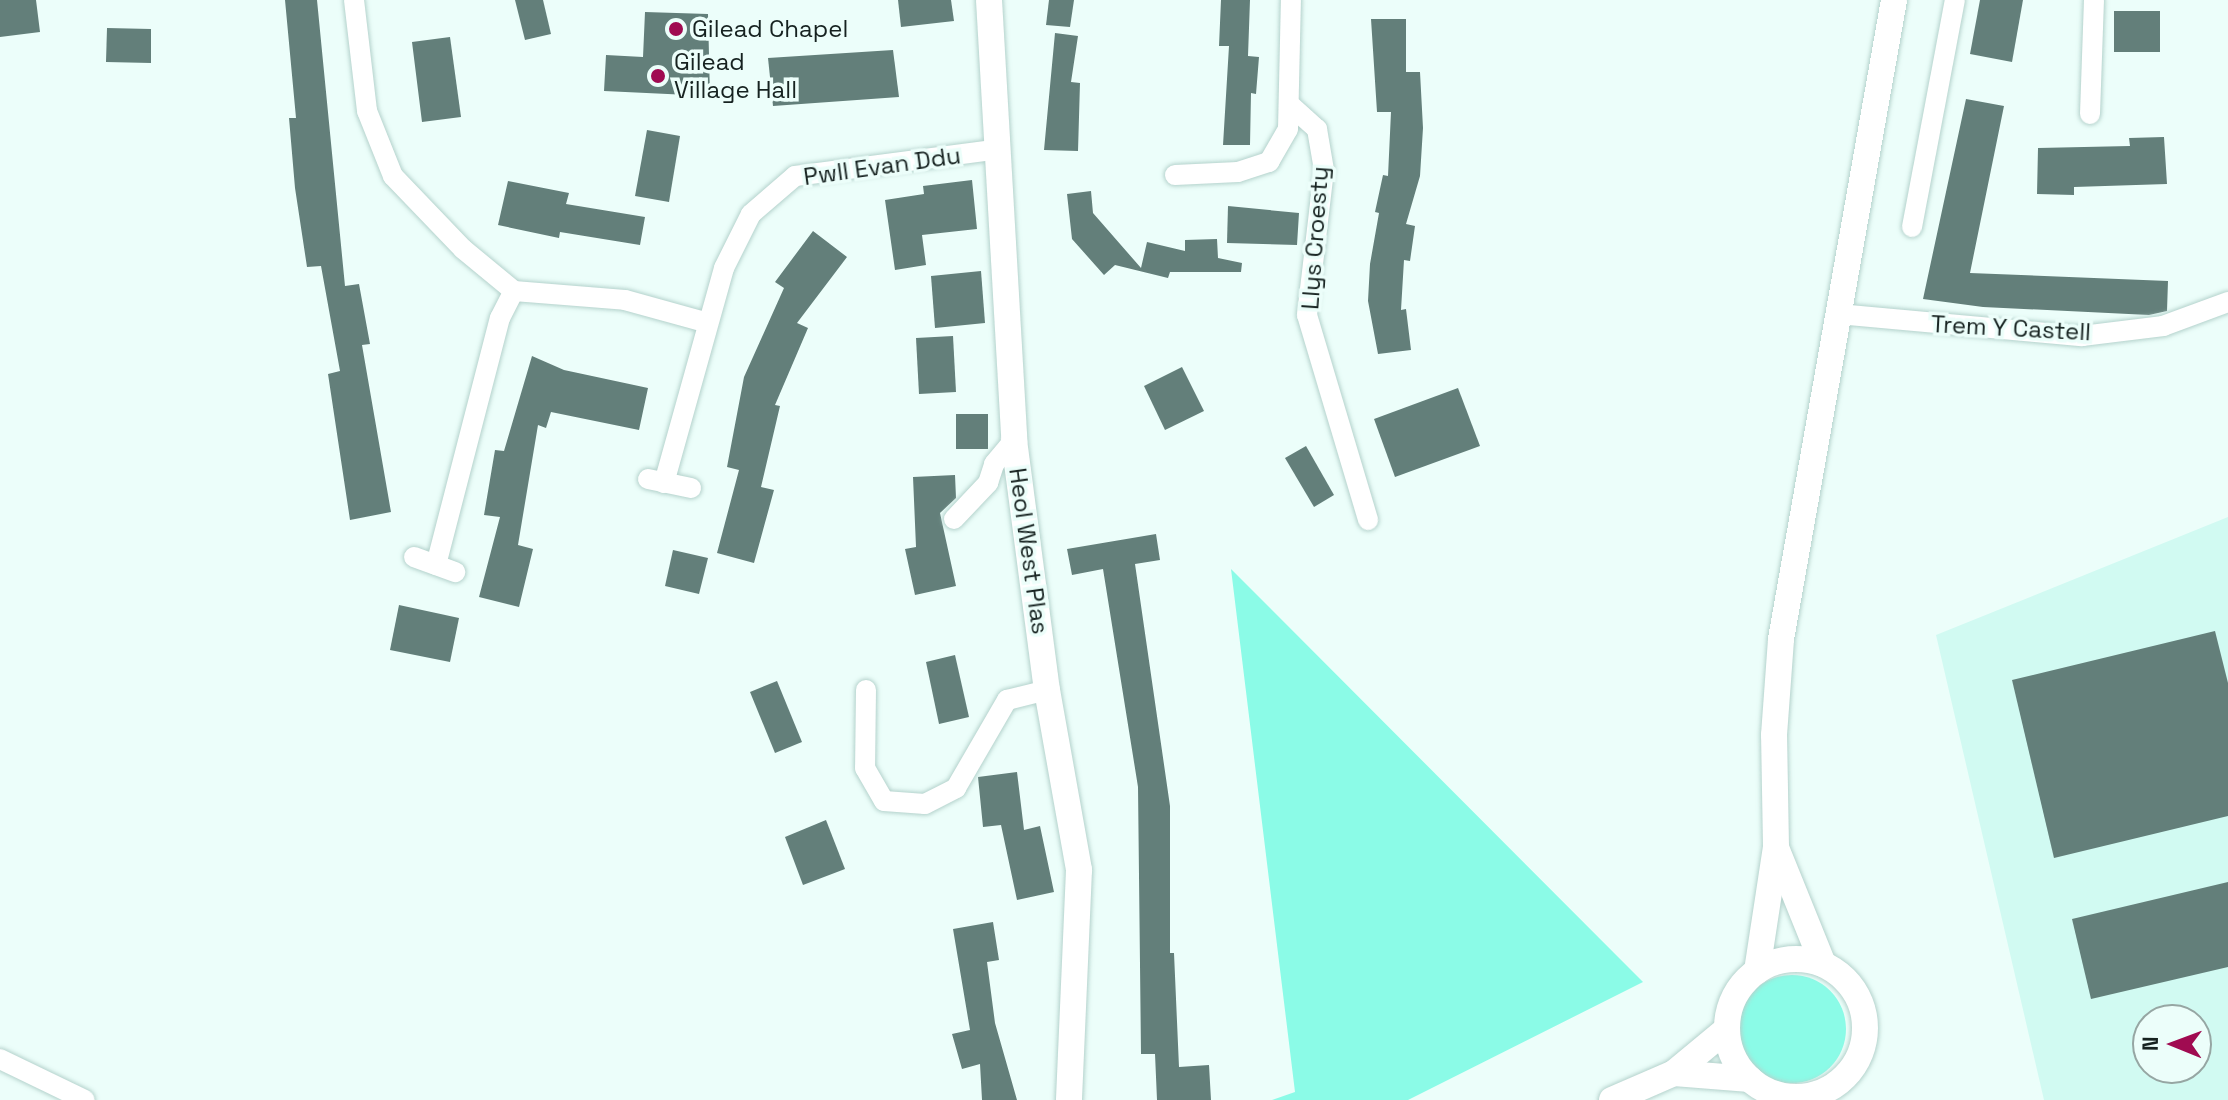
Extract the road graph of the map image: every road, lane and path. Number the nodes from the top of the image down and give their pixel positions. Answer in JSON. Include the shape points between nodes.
{"nodes":[{"id":1,"x":354,"y":0,"type":"edge"},
{"id":2,"x":989,"y":0,"type":"edge"},
{"id":3,"x":1291,"y":0,"type":"edge"},
{"id":4,"x":1894,"y":0,"type":"edge"},
{"id":5,"x":1955,"y":0,"type":"edge"},
{"id":6,"x":2094,"y":0,"type":"edge"},
{"id":7,"x":1289,"y":104,"type":"junction"},
{"id":8,"x":2090,"y":114,"type":"dead end"},
{"id":9,"x":999,"y":149,"type":"junction"},
{"id":10,"x":1175,"y":175,"type":"dead end"},
{"id":11,"x":1912,"y":227,"type":"dead end"},
{"id":12,"x":514,"y":291,"type":"junction"},
{"id":13,"x":2228,"y":302,"type":"edge"},
{"id":14,"x":1838,"y":314,"type":"junction"},
{"id":15,"x":708,"y":323,"type":"junction"},
{"id":16,"x":1014,"y":440,"type":"junction"},
{"id":17,"x":691,"y":488,"type":"dead end"},
{"id":18,"x":954,"y":519,"type":"dead end"},
{"id":19,"x":1368,"y":520,"type":"dead end"},
{"id":20,"x":414,"y":557,"type":"dead end"},
{"id":21,"x":866,"y":690,"type":"dead end"},
{"id":22,"x":1047,"y":690,"type":"junction"},
{"id":23,"x":1776,"y":847,"type":"junction"},
{"id":24,"x":1823,"y":964,"type":"junction"},
{"id":25,"x":1757,"y":971,"type":"junction"},
{"id":26,"x":1727,"y":1029,"type":"junction"},
{"id":27,"x":0,"y":1059,"type":"edge"},
{"id":28,"x":1674,"y":1073,"type":"junction"},
{"id":29,"x":1750,"y":1079,"type":"junction"},
{"id":30,"x":79,"y":1098,"type":"edge"},
{"id":31,"x":1069,"y":1100,"type":"edge"},
{"id":32,"x":1612,"y":1100,"type":"edge"}],
"edges":[{"from":1,"to":12,"type":"street","via":[[367,111],[393,176],[463,249]]},
{"from":2,"to":9,"type":"street","name":"Heol West Plas"},
{"from":3,"to":7,"type":"street"},
{"from":4,"to":14,"type":"street"},
{"from":5,"to":11,"type":"street"},
{"from":6,"to":8,"type":"street"},
{"from":7,"to":10,"type":"street","via":[[1288,129],[1269,162],[1238,172]]},
{"from":7,"to":19,"type":"street","name":"Llys Croesty","via":[[1317,129],[1324,170],[1307,315]]},
{"from":9,"to":15,"type":"street","name":"Pwll Evan Ddu","via":[[795,176],[751,214],[724,268]]},
{"from":9,"to":16,"type":"street","name":"Heol West Plas"},
{"from":12,"to":15,"type":"street","via":[[625,300]]},
{"from":12,"to":20,"type":"street","via":[[500,318],[446,568]]},
{"from":13,"to":14,"type":"street","name":"Trem Y Castell","via":[[2163,326],[2082,336]]},
{"from":14,"to":23,"type":"street","via":[[1781,639],[1774,735]]},
{"from":15,"to":17,"type":"street","name":"Pwll Evan Ddu","via":[[656,481]]},
{"from":16,"to":18,"type":"street","via":[[994,464],[988,483]]},
{"from":16,"to":22,"type":"street","name":"Heol West Plas"},
{"from":21,"to":22,"type":"street","via":[[865,768],[884,801],[925,804],[956,788],[1007,700]]},
{"from":22,"to":31,"type":"street","name":"Heol West Plas","via":[[1079,870]]},
{"from":23,"to":24,"type":"street"},
{"from":23,"to":25,"type":"street"},
{"from":24,"to":25,"type":"street","via":[[1778,961]]},
{"from":24,"to":29,"type":"street","via":[[1842,976],[1861,1005],[1865,1039],[1857,1061],[1834,1085],[1802,1097],[1780,1095]]},
{"from":25,"to":26,"type":"street","via":[[1741,987]]},
{"from":26,"to":28,"type":"street"},
{"from":26,"to":29,"type":"street","via":[[1731,1052]]},
{"from":27,"to":30,"type":"street"},
{"from":28,"to":29,"type":"street"},
{"from":28,"to":32,"type":"street"}]}
